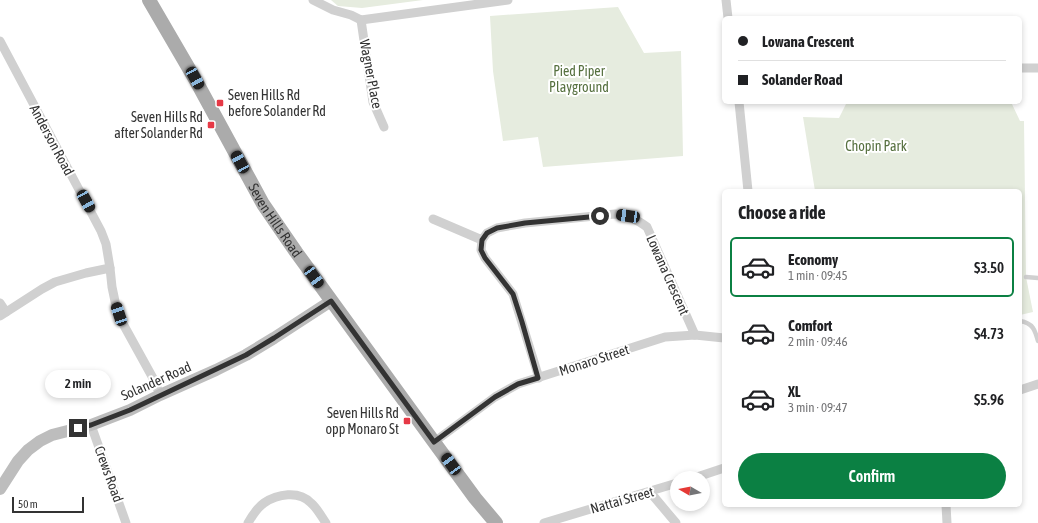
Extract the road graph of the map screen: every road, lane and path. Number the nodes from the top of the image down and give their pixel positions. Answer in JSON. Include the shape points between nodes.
{"nodes":[{"id":1,"x":149,"y":0,"type":"edge"},
{"id":2,"x":313,"y":0,"type":"edge"},
{"id":3,"x":508,"y":0,"type":"edge"},
{"id":4,"x":726,"y":0,"type":"edge"},
{"id":5,"x":728,"y":16,"type":"edge"},
{"id":6,"x":361,"y":20,"type":"junction"},
{"id":7,"x":0,"y":41,"type":"edge"},
{"id":8,"x":1022,"y":68,"type":"edge"},
{"id":9,"x":1038,"y":68,"type":"edge"},
{"id":10,"x":739,"y":104,"type":"edge"},
{"id":11,"x":384,"y":127,"type":"dead end"},
{"id":12,"x":748,"y":189,"type":"edge"},
{"id":13,"x":433,"y":219,"type":"dead end"},
{"id":14,"x":482,"y":240,"type":"junction"},
{"id":15,"x":110,"y":268,"type":"junction"},
{"id":16,"x":1026,"y":277,"type":"dead end"},
{"id":17,"x":1038,"y":278,"type":"edge"},
{"id":18,"x":331,"y":301,"type":"junction"},
{"id":19,"x":0,"y":303,"type":"edge"},
{"id":20,"x":3,"y":314,"type":"edge"},
{"id":21,"x":1022,"y":322,"type":"edge"},
{"id":22,"x":695,"y":335,"type":"junction"},
{"id":23,"x":722,"y":338,"type":"edge"},
{"id":24,"x":1038,"y":341,"type":"edge"},
{"id":25,"x":538,"y":378,"type":"junction"},
{"id":26,"x":1038,"y":384,"type":"edge"},
{"id":27,"x":1022,"y":389,"type":"edge"},
{"id":28,"x":160,"y":395,"type":"junction"},
{"id":29,"x":91,"y":425,"type":"junction"},
{"id":30,"x":434,"y":442,"type":"junction"},
{"id":31,"x":722,"y":469,"type":"edge"},
{"id":32,"x":710,"y":473,"type":"edge"},
{"id":33,"x":670,"y":485,"type":"edge"},
{"id":34,"x":0,"y":489,"type":"edge"},
{"id":35,"x":650,"y":492,"type":"junction"},
{"id":36,"x":946,"y":507,"type":"edge"},
{"id":37,"x":126,"y":523,"type":"edge"},
{"id":38,"x":248,"y":523,"type":"edge"},
{"id":39,"x":326,"y":523,"type":"edge"},
{"id":40,"x":496,"y":523,"type":"edge"},
{"id":41,"x":544,"y":523,"type":"edge"},
{"id":42,"x":676,"y":523,"type":"edge"},
{"id":43,"x":947,"y":523,"type":"edge"}],
"edges":[{"from":1,"to":18,"type":"main road","name":"Seven Hills Road","via":[[195,78],[263,204]]},
{"from":2,"to":6,"type":"street"},
{"from":3,"to":6,"type":"street"},
{"from":4,"to":5,"type":"street"},
{"from":6,"to":11,"type":"street","name":"Wagner Place","via":[[373,102]]},
{"from":7,"to":15,"type":"street","name":"Anderson Road","via":[[101,231]]},
{"from":8,"to":9,"type":"street"},
{"from":10,"to":12,"type":"street"},
{"from":13,"to":14,"type":"street"},
{"from":14,"to":22,"type":"street","name":"Lowana Crescent","via":[[487,233],[497,228],[525,223],[615,214],[637,220],[647,227]]},
{"from":14,"to":25,"type":"street","via":[[481,250],[485,258],[513,294]]},
{"from":15,"to":20,"type":"street","via":[[55,282]]},
{"from":15,"to":28,"type":"street","name":"Anderson Road","via":[[116,306],[122,322]]},
{"from":16,"to":17,"type":"lane"},
{"from":18,"to":28,"type":"street","name":"Solander Road","via":[[246,355]]},
{"from":18,"to":30,"type":"main road","name":"Seven Hills Road"},
{"from":19,"to":20,"type":"street"},
{"from":21,"to":24,"type":"lane","via":[[1028,323],[1035,330]]},
{"from":22,"to":23,"type":"street","name":"Monaro Street"},
{"from":22,"to":25,"type":"street","name":"Monaro Street","via":[[665,337]]},
{"from":25,"to":30,"type":"street","name":"Monaro Street","via":[[518,384],[495,397]]},
{"from":26,"to":27,"type":"street"},
{"from":28,"to":29,"type":"street","name":"Solander Road"},
{"from":29,"to":34,"type":"street","name":"Solander Road","via":[[52,435],[40,441],[18,461]]},
{"from":29,"to":37,"type":"street","name":"Crews Road"},
{"from":30,"to":40,"type":"main road","name":"Seven Hills Road"},
{"from":31,"to":32,"type":"street"},
{"from":33,"to":35,"type":"street","name":"Nattai Street"},
{"from":35,"to":41,"type":"street","name":"Nattai Street"},
{"from":35,"to":42,"type":"street"},
{"from":36,"to":43,"type":"street"},
{"from":38,"to":39,"type":"street","via":[[264,503],[288,495],[295,495],[311,502]]}]}
